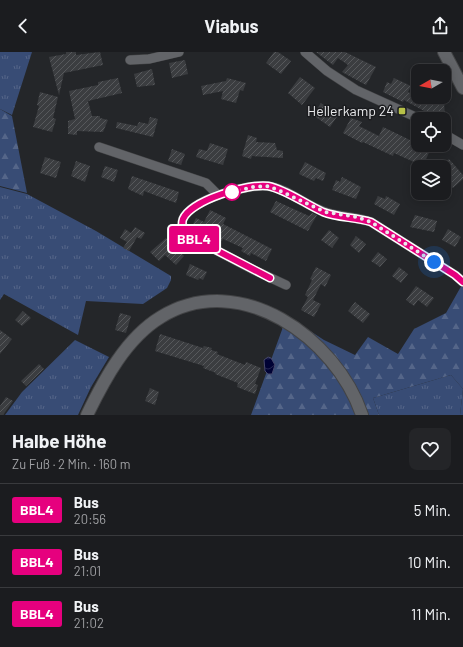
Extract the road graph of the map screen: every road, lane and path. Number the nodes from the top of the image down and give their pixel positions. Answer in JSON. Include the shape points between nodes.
{"nodes":[{"id":1,"x":179,"y":52,"type":"edge"},
{"id":2,"x":305,"y":52,"type":"edge"},
{"id":3,"x":444,"y":52,"type":"edge"},
{"id":4,"x":130,"y":60,"type":"dead end"},
{"id":5,"x":463,"y":88,"type":"edge"},
{"id":6,"x":411,"y":115,"type":"edge"},
{"id":7,"x":451,"y":138,"type":"edge"},
{"id":8,"x":463,"y":144,"type":"edge"},
{"id":9,"x":99,"y":147,"type":"dead end"},
{"id":10,"x":218,"y":195,"type":"junction"},
{"id":11,"x":463,"y":282,"type":"edge"},
{"id":12,"x":286,"y":285,"type":"dead end"},
{"id":13,"x":87,"y":415,"type":"edge"},
{"id":14,"x":362,"y":415,"type":"edge"}],
"edges":[{"from":1,"to":4,"type":"street","via":[[149,59]]},
{"from":2,"to":6,"type":"street","via":[[327,71],[356,90]]},
{"from":3,"to":5,"type":"main road"},
{"from":7,"to":8,"type":"street"},
{"from":9,"to":10,"type":"street","via":[[206,183]]},
{"from":10,"to":11,"type":"street","via":[[267,186],[325,212],[357,217],[371,222]]},
{"from":10,"to":12,"type":"street","via":[[187,214],[182,225],[185,234]]},
{"from":13,"to":14,"type":"main road","via":[[111,371],[149,325],[177,309],[195,303],[214,301],[250,305],[267,311],[315,343],[335,364],[358,403]]}]}
